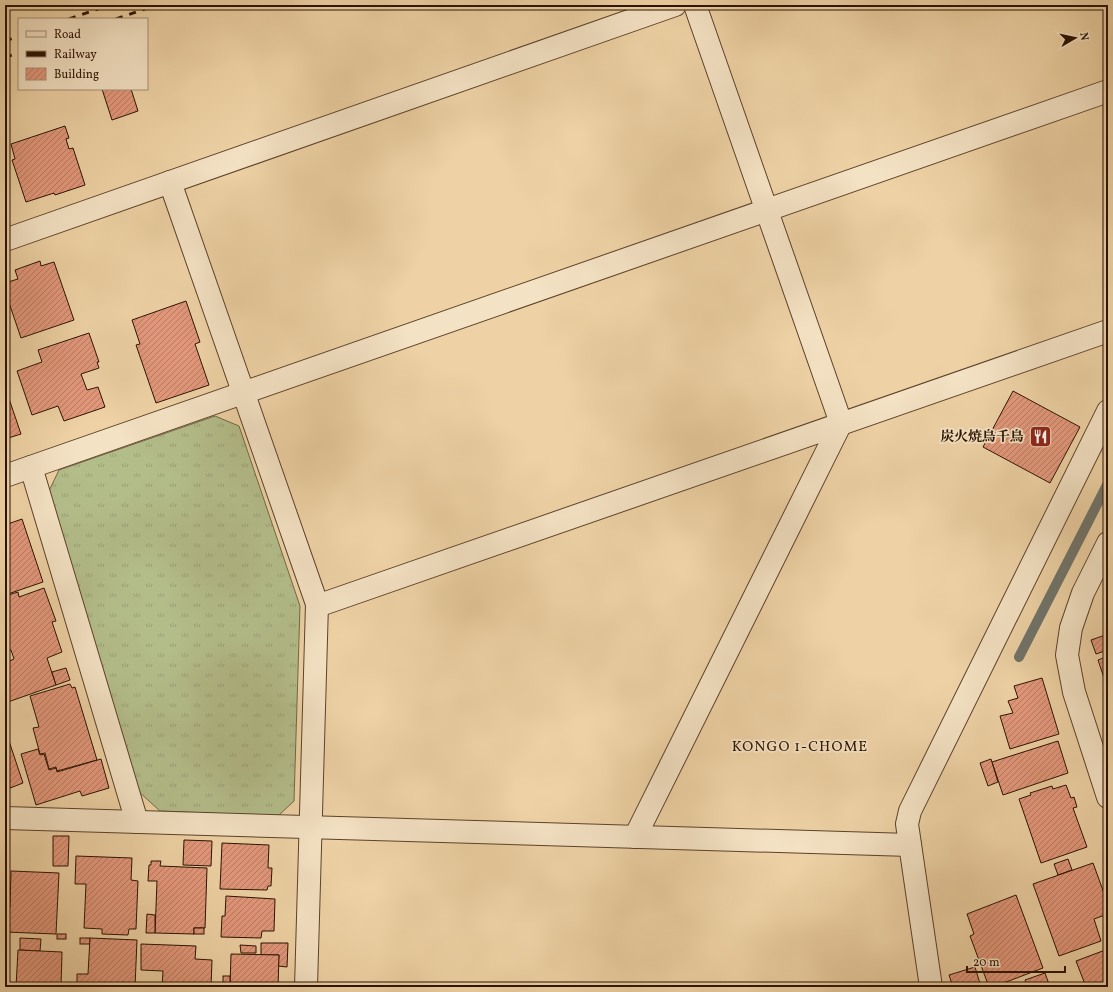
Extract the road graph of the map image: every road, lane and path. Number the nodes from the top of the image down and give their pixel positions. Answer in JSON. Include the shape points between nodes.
{"nodes":[{"id":1,"x":675,"y":5,"type":"edge"},
{"id":2,"x":695,"y":5,"type":"edge"},
{"id":3,"x":1108,"y":91,"type":"edge"},
{"id":4,"x":170,"y":182,"type":"junction"},
{"id":5,"x":767,"y":210,"type":"junction"},
{"id":6,"x":5,"y":240,"type":"edge"},
{"id":7,"x":1108,"y":331,"type":"edge"},
{"id":8,"x":244,"y":392,"type":"junction"},
{"id":9,"x":1107,"y":414,"type":"edge"},
{"id":10,"x":841,"y":423,"type":"junction"},
{"id":11,"x":31,"y":467,"type":"junction"},
{"id":12,"x":5,"y":476,"type":"edge"},
{"id":13,"x":1108,"y":543,"type":"edge"},
{"id":14,"x":317,"y":606,"type":"junction"},
{"id":15,"x":1108,"y":795,"type":"edge"},
{"id":16,"x":5,"y":818,"type":"edge"},
{"id":17,"x":137,"y":822,"type":"junction"},
{"id":18,"x":311,"y":827,"type":"junction"},
{"id":19,"x":635,"y":837,"type":"junction"},
{"id":20,"x":910,"y":845,"type":"junction"},
{"id":21,"x":306,"y":987,"type":"edge"},
{"id":22,"x":931,"y":987,"type":"edge"}],
"edges":[{"from":1,"to":4,"type":"street"},
{"from":2,"to":5,"type":"street"},
{"from":3,"to":5,"type":"street"},
{"from":4,"to":6,"type":"street"},
{"from":4,"to":8,"type":"street"},
{"from":5,"to":8,"type":"street"},
{"from":5,"to":10,"type":"street"},
{"from":7,"to":10,"type":"street"},
{"from":8,"to":11,"type":"street"},
{"from":8,"to":14,"type":"street"},
{"from":9,"to":20,"type":"street","via":[[910,811],[907,824]]},
{"from":10,"to":14,"type":"street"},
{"from":10,"to":19,"type":"street"},
{"from":11,"to":12,"type":"street"},
{"from":11,"to":17,"type":"street"},
{"from":13,"to":15,"type":"street","via":[[1083,593],[1071,628],[1067,655],[1074,692]]},
{"from":14,"to":18,"type":"street"},
{"from":16,"to":17,"type":"street"},
{"from":17,"to":18,"type":"street"},
{"from":18,"to":19,"type":"street"},
{"from":18,"to":21,"type":"street"},
{"from":19,"to":20,"type":"street"},
{"from":20,"to":22,"type":"street"}]}
